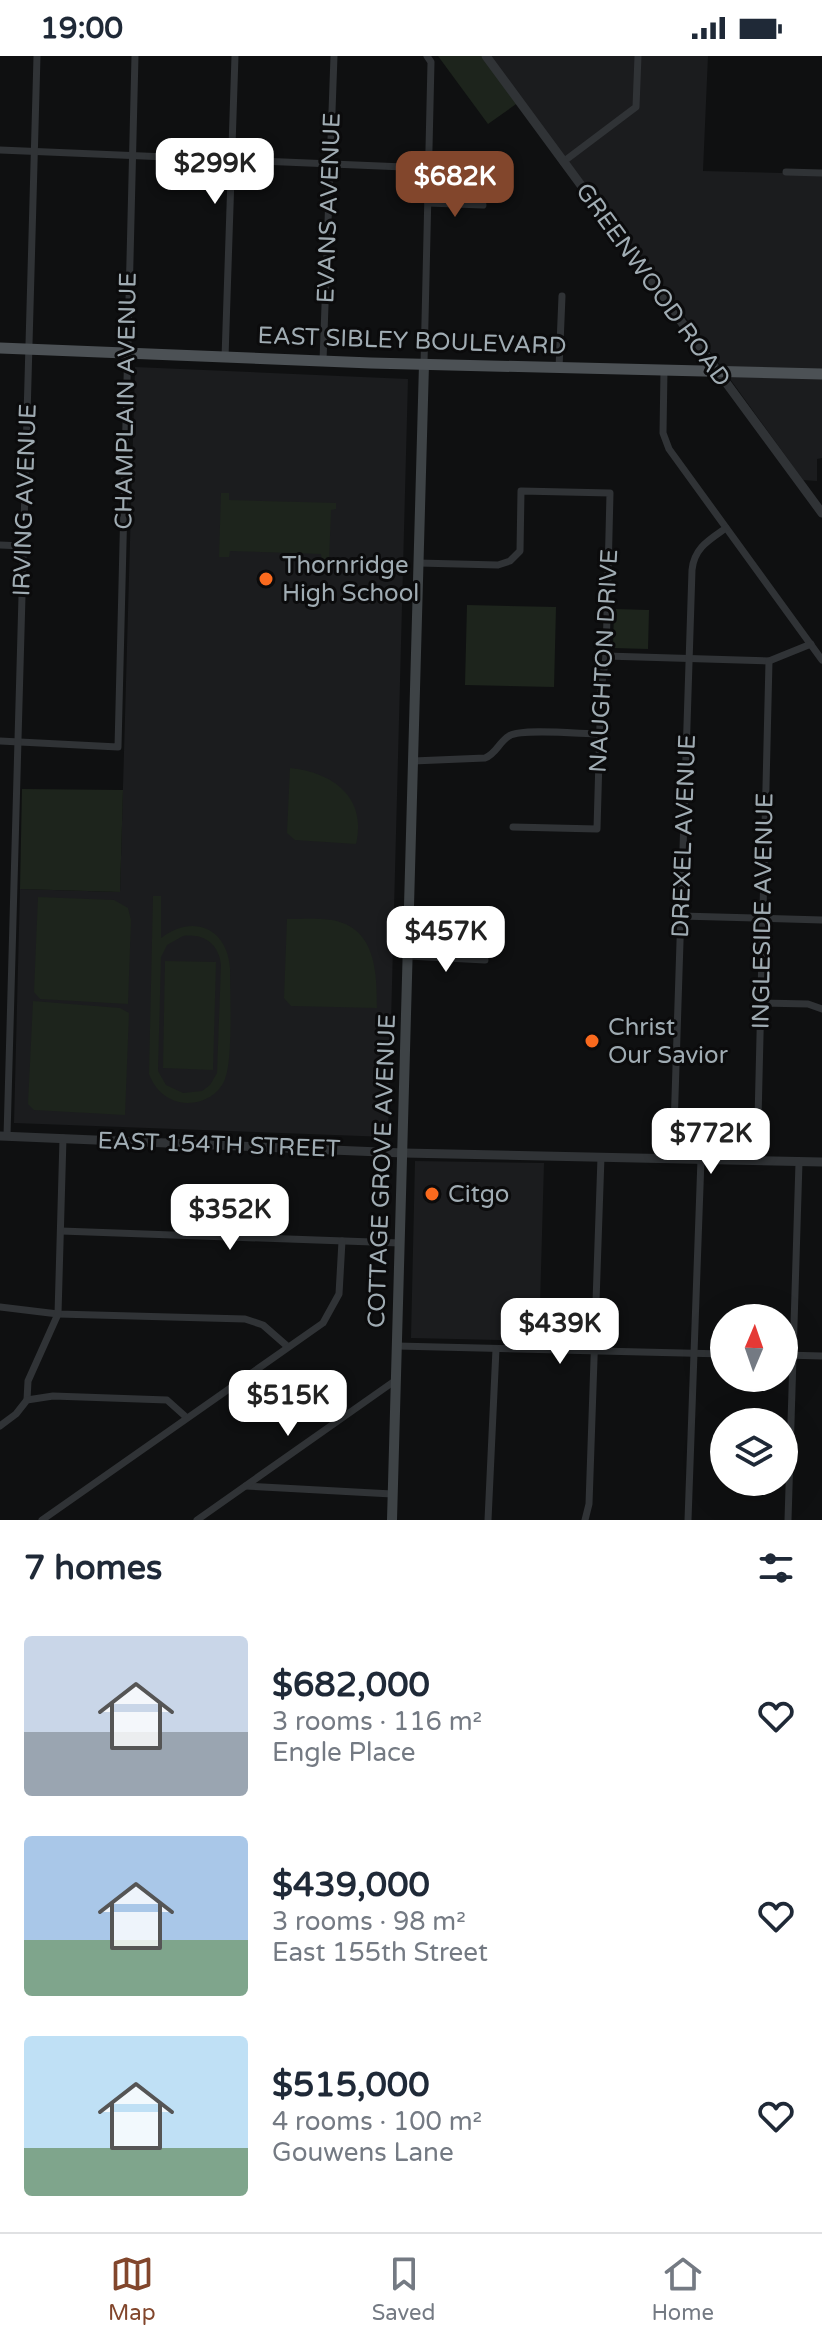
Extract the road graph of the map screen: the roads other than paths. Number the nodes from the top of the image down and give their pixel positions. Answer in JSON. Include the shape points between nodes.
{"nodes":[{"id":1,"x":37,"y":56,"type":"edge"},
{"id":2,"x":135,"y":56,"type":"edge"},
{"id":3,"x":235,"y":56,"type":"edge"},
{"id":4,"x":334,"y":56,"type":"edge"},
{"id":5,"x":427,"y":56,"type":"edge"},
{"id":6,"x":486,"y":56,"type":"edge"},
{"id":7,"x":638,"y":56,"type":"edge"},
{"id":8,"x":0,"y":150,"type":"edge"},
{"id":9,"x":34,"y":151,"type":"junction"},
{"id":10,"x":132,"y":155,"type":"junction"},
{"id":11,"x":232,"y":159,"type":"junction"},
{"id":12,"x":563,"y":162,"type":"junction"},
{"id":13,"x":330,"y":163,"type":"junction"},
{"id":14,"x":428,"y":168,"type":"junction"},
{"id":15,"x":786,"y":172,"type":"dead end"},
{"id":16,"x":822,"y":173,"type":"edge"},
{"id":17,"x":428,"y":203,"type":"junction"},
{"id":18,"x":483,"y":205,"type":"dead end"},
{"id":19,"x":562,"y":296,"type":"dead end"},
{"id":20,"x":0,"y":348,"type":"edge"},
{"id":21,"x":29,"y":349,"type":"junction"},
{"id":22,"x":127,"y":354,"type":"junction"},
{"id":23,"x":225,"y":358,"type":"junction"},
{"id":24,"x":323,"y":361,"type":"junction"},
{"id":25,"x":424,"y":364,"type":"junction"},
{"id":26,"x":559,"y":368,"type":"junction"},
{"id":27,"x":664,"y":370,"type":"junction"},
{"id":28,"x":717,"y":371,"type":"junction"},
{"id":29,"x":822,"y":374,"type":"edge"},
{"id":30,"x":822,"y":512,"type":"edge"},
{"id":31,"x":726,"y":528,"type":"junction"},
{"id":32,"x":0,"y":545,"type":"edge"},
{"id":33,"x":23,"y":546,"type":"junction"},
{"id":34,"x":418,"y":563,"type":"junction"},
{"id":35,"x":811,"y":644,"type":"junction"},
{"id":36,"x":606,"y":656,"type":"junction"},
{"id":37,"x":689,"y":658,"type":"junction"},
{"id":38,"x":822,"y":660,"type":"edge"},
{"id":39,"x":769,"y":661,"type":"junction"},
{"id":40,"x":600,"y":734,"type":"junction"},
{"id":41,"x":0,"y":741,"type":"edge"},
{"id":42,"x":18,"y":742,"type":"junction"},
{"id":43,"x":413,"y":761,"type":"junction"},
{"id":44,"x":513,"y":827,"type":"dead end"},
{"id":45,"x":681,"y":916,"type":"junction"},
{"id":46,"x":763,"y":919,"type":"junction"},
{"id":47,"x":822,"y":920,"type":"edge"},
{"id":48,"x":0,"y":940,"type":"edge"},
{"id":49,"x":12,"y":940,"type":"junction"},
{"id":50,"x":408,"y":956,"type":"junction"},
{"id":51,"x":485,"y":960,"type":"dead end"},
{"id":52,"x":761,"y":1003,"type":"junction"},
{"id":53,"x":822,"y":1009,"type":"edge"},
{"id":54,"x":3,"y":1136,"type":"edge"},
{"id":55,"x":63,"y":1138,"type":"junction"},
{"id":56,"x":404,"y":1153,"type":"junction"},
{"id":57,"x":601,"y":1157,"type":"junction"},
{"id":58,"x":673,"y":1159,"type":"junction"},
{"id":59,"x":701,"y":1159,"type":"junction"},
{"id":60,"x":757,"y":1161,"type":"junction"},
{"id":61,"x":799,"y":1162,"type":"junction"},
{"id":62,"x":822,"y":1162,"type":"edge"},
{"id":63,"x":61,"y":1231,"type":"junction"},
{"id":64,"x":342,"y":1241,"type":"junction"},
{"id":65,"x":400,"y":1243,"type":"junction"},
{"id":66,"x":795,"y":1304,"type":"edge"},
{"id":67,"x":0,"y":1307,"type":"edge"},
{"id":68,"x":58,"y":1314,"type":"junction"},
{"id":69,"x":287,"y":1346,"type":"junction"},
{"id":70,"x":397,"y":1346,"type":"junction"},
{"id":71,"x":496,"y":1349,"type":"junction"},
{"id":72,"x":595,"y":1351,"type":"junction"},
{"id":73,"x":694,"y":1353,"type":"junction"},
{"id":74,"x":710,"y":1354,"type":"edge"},
{"id":75,"x":798,"y":1356,"type":"edge"},
{"id":76,"x":822,"y":1356,"type":"edge"},
{"id":77,"x":396,"y":1380,"type":"junction"},
{"id":78,"x":792,"y":1392,"type":"edge"},
{"id":79,"x":27,"y":1400,"type":"junction"},
{"id":80,"x":186,"y":1417,"type":"junction"},
{"id":81,"x":0,"y":1426,"type":"edge"},
{"id":82,"x":246,"y":1486,"type":"junction"},
{"id":83,"x":392,"y":1494,"type":"junction"},
{"id":84,"x":206,"y":1517,"type":"edge"},
{"id":85,"x":42,"y":1520,"type":"edge"},
{"id":86,"x":197,"y":1520,"type":"edge"},
{"id":87,"x":392,"y":1520,"type":"edge"},
{"id":88,"x":488,"y":1520,"type":"edge"},
{"id":89,"x":585,"y":1520,"type":"edge"},
{"id":90,"x":688,"y":1520,"type":"edge"},
{"id":91,"x":788,"y":1520,"type":"edge"}],
"edges":[{"from":1,"to":9,"type":"street","name":"IRVING AVENUE"},
{"from":2,"to":10,"type":"street","name":"CHAMPLAIN AVENUE"},
{"from":3,"to":11,"type":"street"},
{"from":4,"to":13,"type":"street","name":"EVANS AVENUE"},
{"from":5,"to":14,"type":"street","name":"COTTAGE GROVE AVENUE"},
{"from":6,"to":12,"type":"street","name":"GREENWOOD ROAD"},
{"from":7,"to":12,"type":"street","via":[[636,107]]},
{"from":8,"to":9,"type":"street"},
{"from":9,"to":10,"type":"street"},
{"from":9,"to":21,"type":"street","name":"IRVING AVENUE"},
{"from":10,"to":11,"type":"street"},
{"from":10,"to":22,"type":"street","name":"CHAMPLAIN AVENUE"},
{"from":11,"to":13,"type":"street"},
{"from":11,"to":23,"type":"street"},
{"from":12,"to":28,"type":"street","name":"GREENWOOD ROAD"},
{"from":13,"to":14,"type":"street"},
{"from":13,"to":24,"type":"street","name":"EVANS AVENUE"},
{"from":14,"to":17,"type":"street","name":"COTTAGE GROVE AVENUE"},
{"from":15,"to":16,"type":"street"},
{"from":17,"to":18,"type":"street"},
{"from":17,"to":25,"type":"street","name":"COTTAGE GROVE AVENUE"},
{"from":19,"to":26,"type":"street"},
{"from":20,"to":21,"type":"main road","name":"EAST SIBLEY BOULEVARD"},
{"from":21,"to":22,"type":"main road","name":"EAST SIBLEY BOULEVARD"},
{"from":21,"to":33,"type":"street","name":"IRVING AVENUE"},
{"from":22,"to":23,"type":"main road","name":"EAST SIBLEY BOULEVARD"},
{"from":22,"to":42,"type":"street","name":"CHAMPLAIN AVENUE","via":[[118,747]]},
{"from":23,"to":24,"type":"main road","name":"EAST SIBLEY BOULEVARD"},
{"from":24,"to":25,"type":"main road","name":"EAST SIBLEY BOULEVARD"},
{"from":25,"to":26,"type":"main road","name":"EAST SIBLEY BOULEVARD"},
{"from":25,"to":34,"type":"main road","name":"COTTAGE GROVE AVENUE"},
{"from":26,"to":27,"type":"main road","name":"EAST SIBLEY BOULEVARD"},
{"from":27,"to":28,"type":"main road","name":"EAST SIBLEY BOULEVARD"},
{"from":27,"to":31,"type":"street","via":[[663,433],[669,449]]},
{"from":28,"to":29,"type":"main road","name":"EAST SIBLEY BOULEVARD"},
{"from":28,"to":30,"type":"street","name":"GREENWOOD ROAD"},
{"from":31,"to":35,"type":"street"},
{"from":31,"to":37,"type":"street","name":"DREXEL AVENUE","via":[[702,546],[693,561]]},
{"from":32,"to":33,"type":"street"},
{"from":33,"to":42,"type":"street","name":"IRVING AVENUE"},
{"from":34,"to":36,"type":"street","name":"NAUGHTON DRIVE","via":[[510,561],[520,551],[521,491],[610,493]]},
{"from":34,"to":43,"type":"main road","name":"COTTAGE GROVE AVENUE"},
{"from":35,"to":38,"type":"street"},
{"from":35,"to":39,"type":"street"},
{"from":36,"to":37,"type":"street"},
{"from":36,"to":40,"type":"street","name":"NAUGHTON DRIVE"},
{"from":37,"to":39,"type":"street"},
{"from":37,"to":45,"type":"street","name":"DREXEL AVENUE"},
{"from":39,"to":46,"type":"street","name":"INGLESIDE AVENUE"},
{"from":40,"to":43,"type":"street","via":[[518,732],[485,758]]},
{"from":40,"to":44,"type":"street","name":"NAUGHTON DRIVE","via":[[597,829]]},
{"from":41,"to":42,"type":"street"},
{"from":42,"to":49,"type":"street","name":"IRVING AVENUE"},
{"from":43,"to":50,"type":"main road","name":"COTTAGE GROVE AVENUE"},
{"from":45,"to":46,"type":"street"},
{"from":45,"to":58,"type":"street","name":"DREXEL AVENUE"},
{"from":46,"to":47,"type":"street"},
{"from":46,"to":52,"type":"street","name":"INGLESIDE AVENUE"},
{"from":48,"to":49,"type":"street"},
{"from":49,"to":54,"type":"street","name":"IRVING AVENUE"},
{"from":50,"to":51,"type":"street"},
{"from":50,"to":56,"type":"main road","name":"COTTAGE GROVE AVENUE"},
{"from":52,"to":53,"type":"street"},
{"from":52,"to":60,"type":"street","name":"INGLESIDE AVENUE"},
{"from":54,"to":55,"type":"street","name":"EAST 154TH STREET"},
{"from":55,"to":56,"type":"street","name":"EAST 154TH STREET"},
{"from":55,"to":63,"type":"street"},
{"from":56,"to":57,"type":"street","name":"EAST 154TH STREET"},
{"from":56,"to":65,"type":"main road","name":"COTTAGE GROVE AVENUE"},
{"from":57,"to":58,"type":"street","name":"EAST 154TH STREET"},
{"from":57,"to":72,"type":"street"},
{"from":58,"to":59,"type":"street","name":"EAST 154TH STREET"},
{"from":59,"to":60,"type":"street","name":"EAST 154TH STREET"},
{"from":59,"to":73,"type":"street"},
{"from":60,"to":61,"type":"street","name":"EAST 154TH STREET"},
{"from":61,"to":62,"type":"street","name":"EAST 154TH STREET"},
{"from":61,"to":66,"type":"street"},
{"from":63,"to":64,"type":"street"},
{"from":63,"to":68,"type":"street"},
{"from":64,"to":65,"type":"street"},
{"from":64,"to":69,"type":"street","via":[[339,1294],[332,1309],[323,1323]]},
{"from":65,"to":70,"type":"main road","name":"COTTAGE GROVE AVENUE"},
{"from":67,"to":68,"type":"street"},
{"from":68,"to":69,"type":"street","via":[[245,1319],[263,1325]]},
{"from":68,"to":79,"type":"street","via":[[28,1381]]},
{"from":69,"to":80,"type":"street"},
{"from":70,"to":71,"type":"street"},
{"from":70,"to":77,"type":"main road","name":"COTTAGE GROVE AVENUE"},
{"from":71,"to":72,"type":"street"},
{"from":71,"to":88,"type":"street"},
{"from":72,"to":73,"type":"street"},
{"from":72,"to":89,"type":"street"},
{"from":73,"to":74,"type":"street"},
{"from":73,"to":90,"type":"street"},
{"from":75,"to":76,"type":"street"},
{"from":77,"to":82,"type":"street"},
{"from":77,"to":83,"type":"main road","name":"COTTAGE GROVE AVENUE"},
{"from":78,"to":91,"type":"street"},
{"from":79,"to":80,"type":"street","via":[[167,1400]]},
{"from":79,"to":81,"type":"street"},
{"from":80,"to":85,"type":"street"},
{"from":82,"to":83,"type":"street"},
{"from":82,"to":84,"type":"street"},
{"from":83,"to":87,"type":"main road","name":"COTTAGE GROVE AVENUE"},
{"from":84,"to":86,"type":"street"}]}
